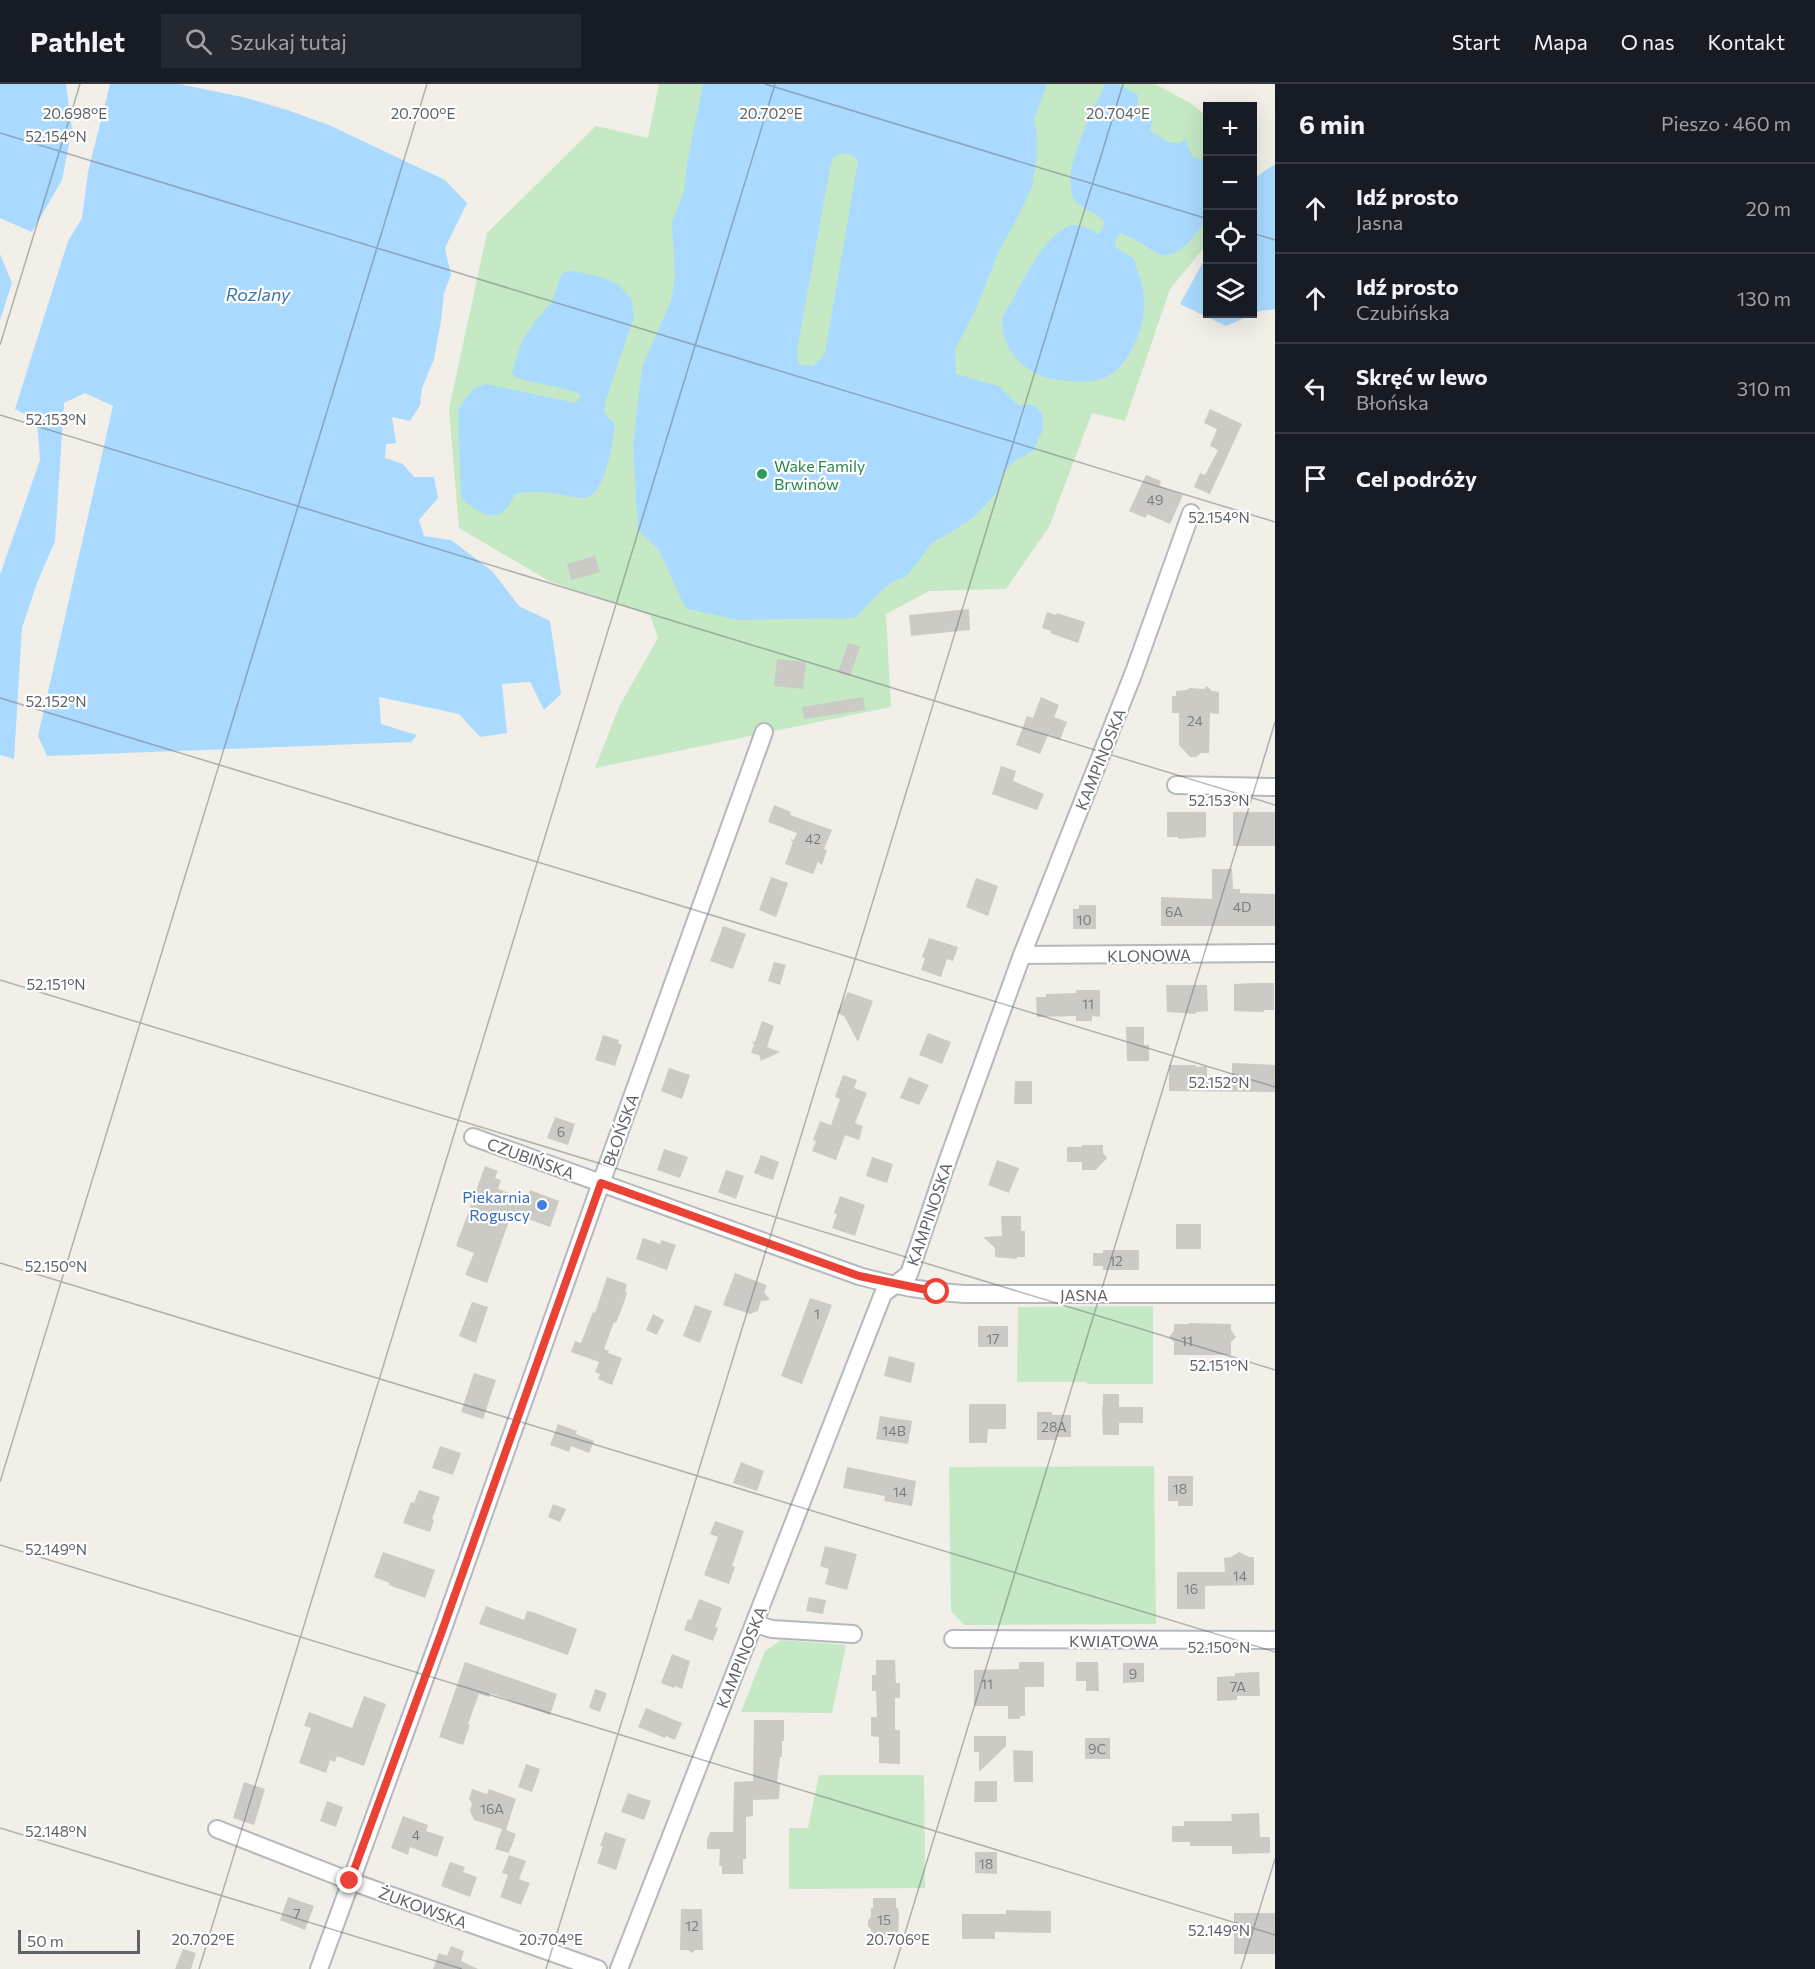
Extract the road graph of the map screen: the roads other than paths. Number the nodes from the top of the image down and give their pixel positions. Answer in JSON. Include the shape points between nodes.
{"nodes":[{"id":1,"x":1191,"y":513,"type":"dead end"},
{"id":2,"x":764,"y":732,"type":"dead end"},
{"id":3,"x":1176,"y":785,"type":"dead end"},
{"id":4,"x":1275,"y":787,"type":"edge"},
{"id":5,"x":1275,"y":953,"type":"edge"},
{"id":6,"x":1022,"y":955,"type":"junction"},
{"id":7,"x":473,"y":1137,"type":"dead end"},
{"id":8,"x":601,"y":1183,"type":"junction"},
{"id":9,"x":895,"y":1284,"type":"junction"},
{"id":10,"x":1275,"y":1294,"type":"edge"},
{"id":11,"x":754,"y":1624,"type":"junction"},
{"id":12,"x":853,"y":1634,"type":"dead end"},
{"id":13,"x":953,"y":1639,"type":"dead end"},
{"id":14,"x":1275,"y":1640,"type":"edge"},
{"id":15,"x":217,"y":1829,"type":"dead end"},
{"id":16,"x":350,"y":1881,"type":"junction"},
{"id":17,"x":319,"y":1969,"type":"edge"},
{"id":18,"x":598,"y":1969,"type":"edge"},
{"id":19,"x":619,"y":1969,"type":"edge"}],
"edges":[{"from":1,"to":6,"type":"street","name":"KAMPINOSKA","via":[[1134,672]]},
{"from":2,"to":8,"type":"street","name":"BŁOŃSKA"},
{"from":3,"to":4,"type":"street"},
{"from":5,"to":6,"type":"street","name":"KLONOWA"},
{"from":6,"to":9,"type":"street","name":"KAMPINOSKA","via":[[909,1274]]},
{"from":7,"to":8,"type":"street","name":"CZUBIŃSKA"},
{"from":8,"to":9,"type":"street","name":"CZUBIŃSKA","via":[[859,1276]]},
{"from":8,"to":16,"type":"street","name":"BŁOŃSKA"},
{"from":9,"to":10,"type":"street","name":"JASNA","via":[[964,1294]]},
{"from":9,"to":11,"type":"street","name":"KAMPINOSKA","via":[[883,1294]]},
{"from":11,"to":12,"type":"street","via":[[772,1629]]},
{"from":11,"to":19,"type":"street","name":"KAMPINOSKA"},
{"from":13,"to":14,"type":"street","name":"KWIATOWA"},
{"from":15,"to":16,"type":"street","name":"ŻUKOWSKA"},
{"from":16,"to":17,"type":"street","name":"BŁOŃSKA"},
{"from":16,"to":18,"type":"street","name":"ŻUKOWSKA"}]}
